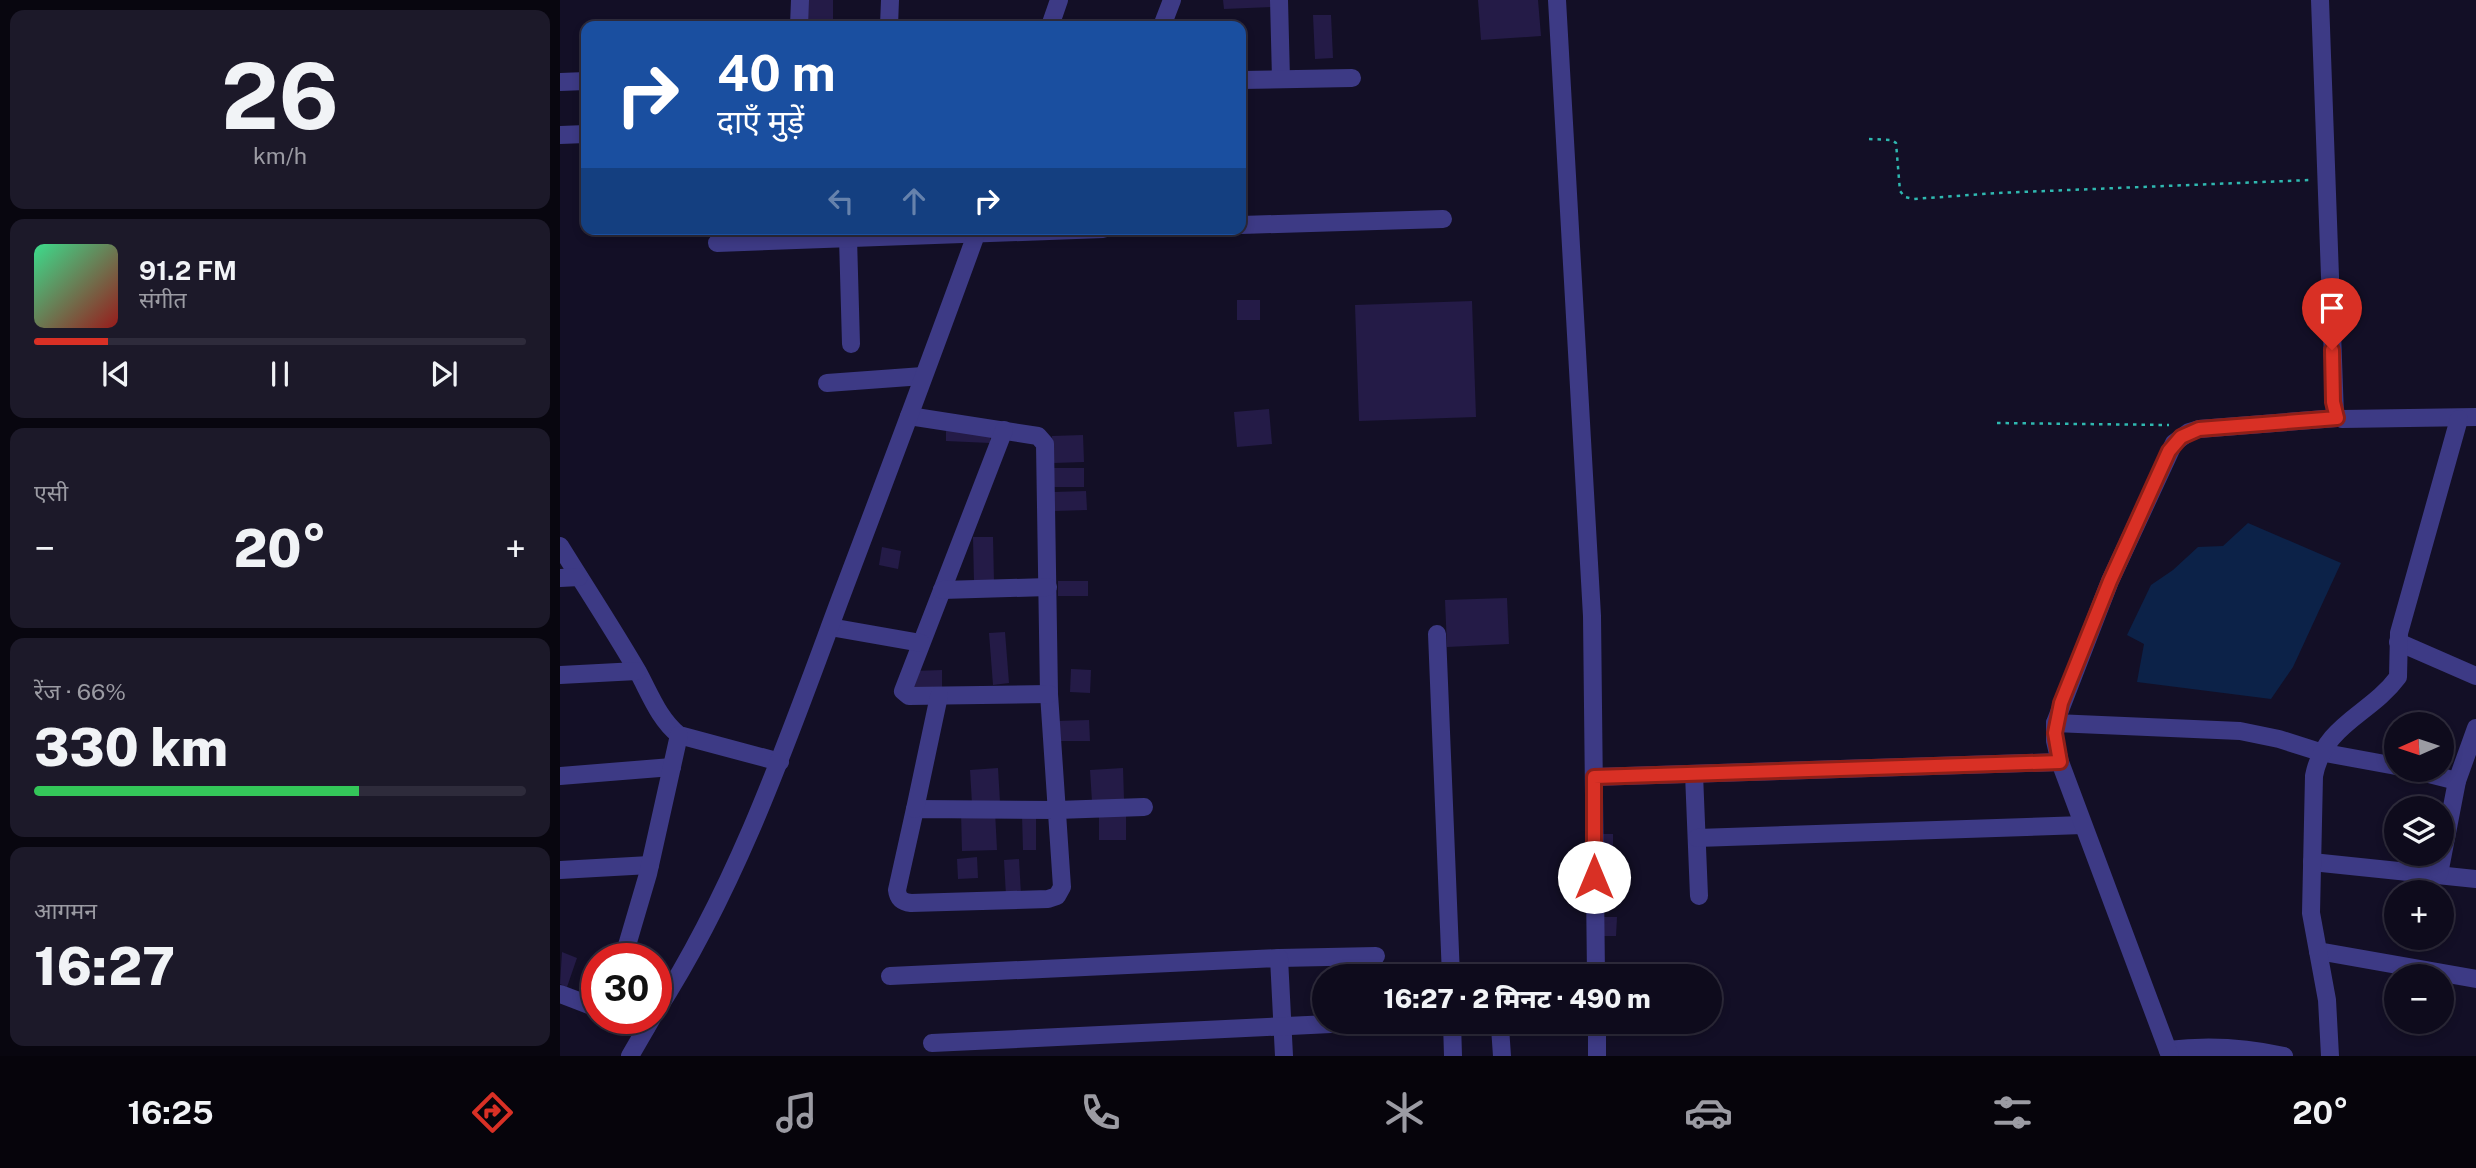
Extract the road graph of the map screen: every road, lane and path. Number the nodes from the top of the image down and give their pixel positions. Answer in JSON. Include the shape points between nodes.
{"nodes":[{"id":1,"x":800,"y":0,"type":"edge"},
{"id":2,"x":890,"y":0,"type":"edge"},
{"id":3,"x":1059,"y":0,"type":"edge"},
{"id":4,"x":1172,"y":0,"type":"edge"},
{"id":5,"x":1279,"y":0,"type":"edge"},
{"id":6,"x":1557,"y":0,"type":"edge"},
{"id":7,"x":2320,"y":0,"type":"edge"},
{"id":8,"x":799,"y":21,"type":"edge"},
{"id":9,"x":889,"y":21,"type":"edge"},
{"id":10,"x":1052,"y":21,"type":"edge"},
{"id":11,"x":1164,"y":21,"type":"edge"},
{"id":12,"x":1352,"y":78,"type":"dead end"},
{"id":13,"x":1246,"y":79,"type":"edge"},
{"id":14,"x":1281,"y":79,"type":"junction"},
{"id":15,"x":581,"y":81,"type":"edge"},
{"id":16,"x":560,"y":82,"type":"edge"},
{"id":17,"x":581,"y":134,"type":"edge"},
{"id":18,"x":560,"y":135,"type":"edge"},
{"id":19,"x":1869,"y":139,"type":"dead end"},
{"id":20,"x":2327,"y":180,"type":"junction"},
{"id":21,"x":1443,"y":219,"type":"dead end"},
{"id":22,"x":1246,"y":225,"type":"edge"},
{"id":23,"x":789,"y":235,"type":"edge"},
{"id":24,"x":810,"y":235,"type":"edge"},
{"id":25,"x":903,"y":235,"type":"edge"},
{"id":26,"x":976,"y":235,"type":"edge"},
{"id":27,"x":848,"y":238,"type":"junction"},
{"id":28,"x":718,"y":243,"type":"dead end"},
{"id":29,"x":851,"y":344,"type":"dead end"},
{"id":30,"x":923,"y":376,"type":"junction"},
{"id":31,"x":827,"y":383,"type":"dead end"},
{"id":32,"x":909,"y":416,"type":"junction"},
{"id":33,"x":2337,"y":418,"type":"junction"},
{"id":34,"x":2468,"y":418,"type":"edge"},
{"id":35,"x":1997,"y":423,"type":"dead end"},
{"id":36,"x":1004,"y":430,"type":"junction"},
{"id":37,"x":2186,"y":433,"type":"junction"},
{"id":38,"x":560,"y":547,"type":"edge"},
{"id":39,"x":579,"y":577,"type":"junction"},
{"id":40,"x":560,"y":578,"type":"edge"},
{"id":41,"x":1048,"y":587,"type":"junction"},
{"id":42,"x":942,"y":590,"type":"junction"},
{"id":43,"x":830,"y":627,"type":"junction"},
{"id":44,"x":1437,"y":634,"type":"dead end"},
{"id":45,"x":2398,"y":642,"type":"junction"},
{"id":46,"x":921,"y":643,"type":"junction"},
{"id":47,"x":637,"y":671,"type":"junction"},
{"id":48,"x":560,"y":675,"type":"edge"},
{"id":49,"x":2476,"y":676,"type":"edge"},
{"id":50,"x":1049,"y":694,"type":"junction"},
{"id":51,"x":939,"y":696,"type":"junction"},
{"id":52,"x":2055,"y":723,"type":"junction"},
{"id":53,"x":2476,"y":728,"type":"edge"},
{"id":54,"x":679,"y":735,"type":"junction"},
{"id":55,"x":2320,"y":752,"type":"junction"},
{"id":56,"x":780,"y":762,"type":"junction"},
{"id":57,"x":2060,"y":762,"type":"junction"},
{"id":58,"x":2384,"y":764,"type":"edge"},
{"id":59,"x":672,"y":767,"type":"junction"},
{"id":60,"x":1694,"y":774,"type":"junction"},
{"id":61,"x":560,"y":776,"type":"edge"},
{"id":62,"x":1594,"y":777,"type":"junction"},
{"id":63,"x":2454,"y":780,"type":"edge"},
{"id":64,"x":2457,"y":781,"type":"junction"},
{"id":65,"x":1144,"y":807,"type":"dead end"},
{"id":66,"x":915,"y":809,"type":"junction"},
{"id":67,"x":1057,"y":810,"type":"junction"},
{"id":68,"x":2083,"y":825,"type":"junction"},
{"id":69,"x":1697,"y":838,"type":"junction"},
{"id":70,"x":2312,"y":862,"type":"junction"},
{"id":71,"x":650,"y":865,"type":"junction"},
{"id":72,"x":560,"y":870,"type":"edge"},
{"id":73,"x":2439,"y":874,"type":"junction"},
{"id":74,"x":2476,"y":879,"type":"edge"},
{"id":75,"x":1699,"y":896,"type":"dead end"},
{"id":76,"x":628,"y":943,"type":"edge"},
{"id":77,"x":2318,"y":951,"type":"junction"},
{"id":78,"x":1376,"y":956,"type":"dead end"},
{"id":79,"x":1279,"y":958,"type":"junction"},
{"id":80,"x":1451,"y":964,"type":"edge"},
{"id":81,"x":1596,"y":964,"type":"edge"},
{"id":82,"x":890,"y":976,"type":"dead end"},
{"id":83,"x":2476,"y":979,"type":"edge"},
{"id":84,"x":672,"y":988,"type":"edge"},
{"id":85,"x":560,"y":994,"type":"edge"},
{"id":86,"x":581,"y":1001,"type":"edge"},
{"id":87,"x":1312,"y":1024,"type":"edge"},
{"id":88,"x":1283,"y":1025,"type":"junction"},
{"id":89,"x":643,"y":1034,"type":"edge"},
{"id":90,"x":1452,"y":1034,"type":"edge"},
{"id":91,"x":1500,"y":1034,"type":"edge"},
{"id":92,"x":1597,"y":1034,"type":"edge"},
{"id":93,"x":932,"y":1043,"type":"dead end"},
{"id":94,"x":2169,"y":1053,"type":"edge"},
{"id":95,"x":630,"y":1056,"type":"edge"},
{"id":96,"x":1284,"y":1056,"type":"edge"},
{"id":97,"x":1453,"y":1056,"type":"edge"},
{"id":98,"x":1502,"y":1056,"type":"edge"},
{"id":99,"x":1597,"y":1056,"type":"edge"},
{"id":100,"x":2284,"y":1056,"type":"edge"},
{"id":101,"x":2330,"y":1056,"type":"edge"}],
"edges":[{"from":1,"to":8,"type":"street"},
{"from":2,"to":9,"type":"street"},
{"from":3,"to":10,"type":"street"},
{"from":4,"to":11,"type":"street"},
{"from":5,"to":14,"type":"street"},
{"from":6,"to":62,"type":"street","via":[[1592,615]]},
{"from":7,"to":20,"type":"street"},
{"from":12,"to":14,"type":"street"},
{"from":13,"to":14,"type":"street"},
{"from":15,"to":16,"type":"street"},
{"from":17,"to":18,"type":"street"},
{"from":19,"to":20,"type":"path","via":[[1896,143],[1900,191],[1914,199]]},
{"from":20,"to":33,"type":"street"},
{"from":21,"to":22,"type":"street"},
{"from":23,"to":28,"type":"street"},
{"from":24,"to":27,"type":"street"},
{"from":25,"to":27,"type":"street"},
{"from":26,"to":30,"type":"street"},
{"from":27,"to":29,"type":"street"},
{"from":30,"to":31,"type":"street"},
{"from":30,"to":32,"type":"street"},
{"from":32,"to":36,"type":"street"},
{"from":32,"to":43,"type":"street"},
{"from":33,"to":34,"type":"street"},
{"from":33,"to":37,"type":"street"},
{"from":34,"to":45,"type":"street"},
{"from":35,"to":37,"type":"path","via":[[2168,424]]},
{"from":36,"to":41,"type":"street","via":[[1038,436],[1045,444]]},
{"from":36,"to":42,"type":"street"},
{"from":37,"to":52,"type":"street","via":[[2163,463],[2110,581]]},
{"from":38,"to":39,"type":"street"},
{"from":39,"to":40,"type":"street"},
{"from":39,"to":47,"type":"street"},
{"from":41,"to":42,"type":"street"},
{"from":41,"to":50,"type":"street"},
{"from":42,"to":46,"type":"street"},
{"from":43,"to":46,"type":"street"},
{"from":43,"to":56,"type":"street"},
{"from":44,"to":80,"type":"street"},
{"from":45,"to":49,"type":"street"},
{"from":45,"to":55,"type":"street","via":[[2399,677]]},
{"from":46,"to":51,"type":"street","via":[[904,694]]},
{"from":47,"to":48,"type":"street"},
{"from":47,"to":54,"type":"street","via":[[663,718]]},
{"from":50,"to":51,"type":"street"},
{"from":50,"to":67,"type":"street"},
{"from":51,"to":66,"type":"street"},
{"from":52,"to":55,"type":"street","via":[[2240,731]]},
{"from":52,"to":57,"type":"street"},
{"from":53,"to":64,"type":"street"},
{"from":54,"to":56,"type":"street"},
{"from":54,"to":59,"type":"street"},
{"from":55,"to":58,"type":"street"},
{"from":55,"to":70,"type":"street","via":[[2314,776]]},
{"from":56,"to":84,"type":"street","via":[[729,881]]},
{"from":57,"to":60,"type":"street"},
{"from":57,"to":68,"type":"street"},
{"from":59,"to":61,"type":"street"},
{"from":59,"to":71,"type":"street"},
{"from":60,"to":62,"type":"street"},
{"from":60,"to":69,"type":"street"},
{"from":62,"to":81,"type":"street"},
{"from":63,"to":64,"type":"street"},
{"from":64,"to":73,"type":"street"},
{"from":65,"to":67,"type":"street"},
{"from":66,"to":67,"type":"street"},
{"from":66,"to":67,"type":"street","via":[[897,890],[900,899],[911,904],[1057,896],[1062,887]]},
{"from":68,"to":69,"type":"street"},
{"from":68,"to":94,"type":"street"},
{"from":69,"to":75,"type":"street"},
{"from":70,"to":73,"type":"street"},
{"from":70,"to":77,"type":"street"},
{"from":71,"to":72,"type":"street"},
{"from":71,"to":76,"type":"street"},
{"from":73,"to":74,"type":"street"},
{"from":77,"to":83,"type":"street"},
{"from":77,"to":101,"type":"street"},
{"from":78,"to":79,"type":"street"},
{"from":79,"to":82,"type":"street"},
{"from":79,"to":88,"type":"street"},
{"from":85,"to":86,"type":"street"},
{"from":87,"to":88,"type":"street"},
{"from":88,"to":93,"type":"street"},
{"from":88,"to":96,"type":"street"},
{"from":89,"to":95,"type":"street"},
{"from":90,"to":97,"type":"street"},
{"from":91,"to":98,"type":"street"},
{"from":92,"to":99,"type":"street"},
{"from":94,"to":100,"type":"street","via":[[2220,1046]]}]}
